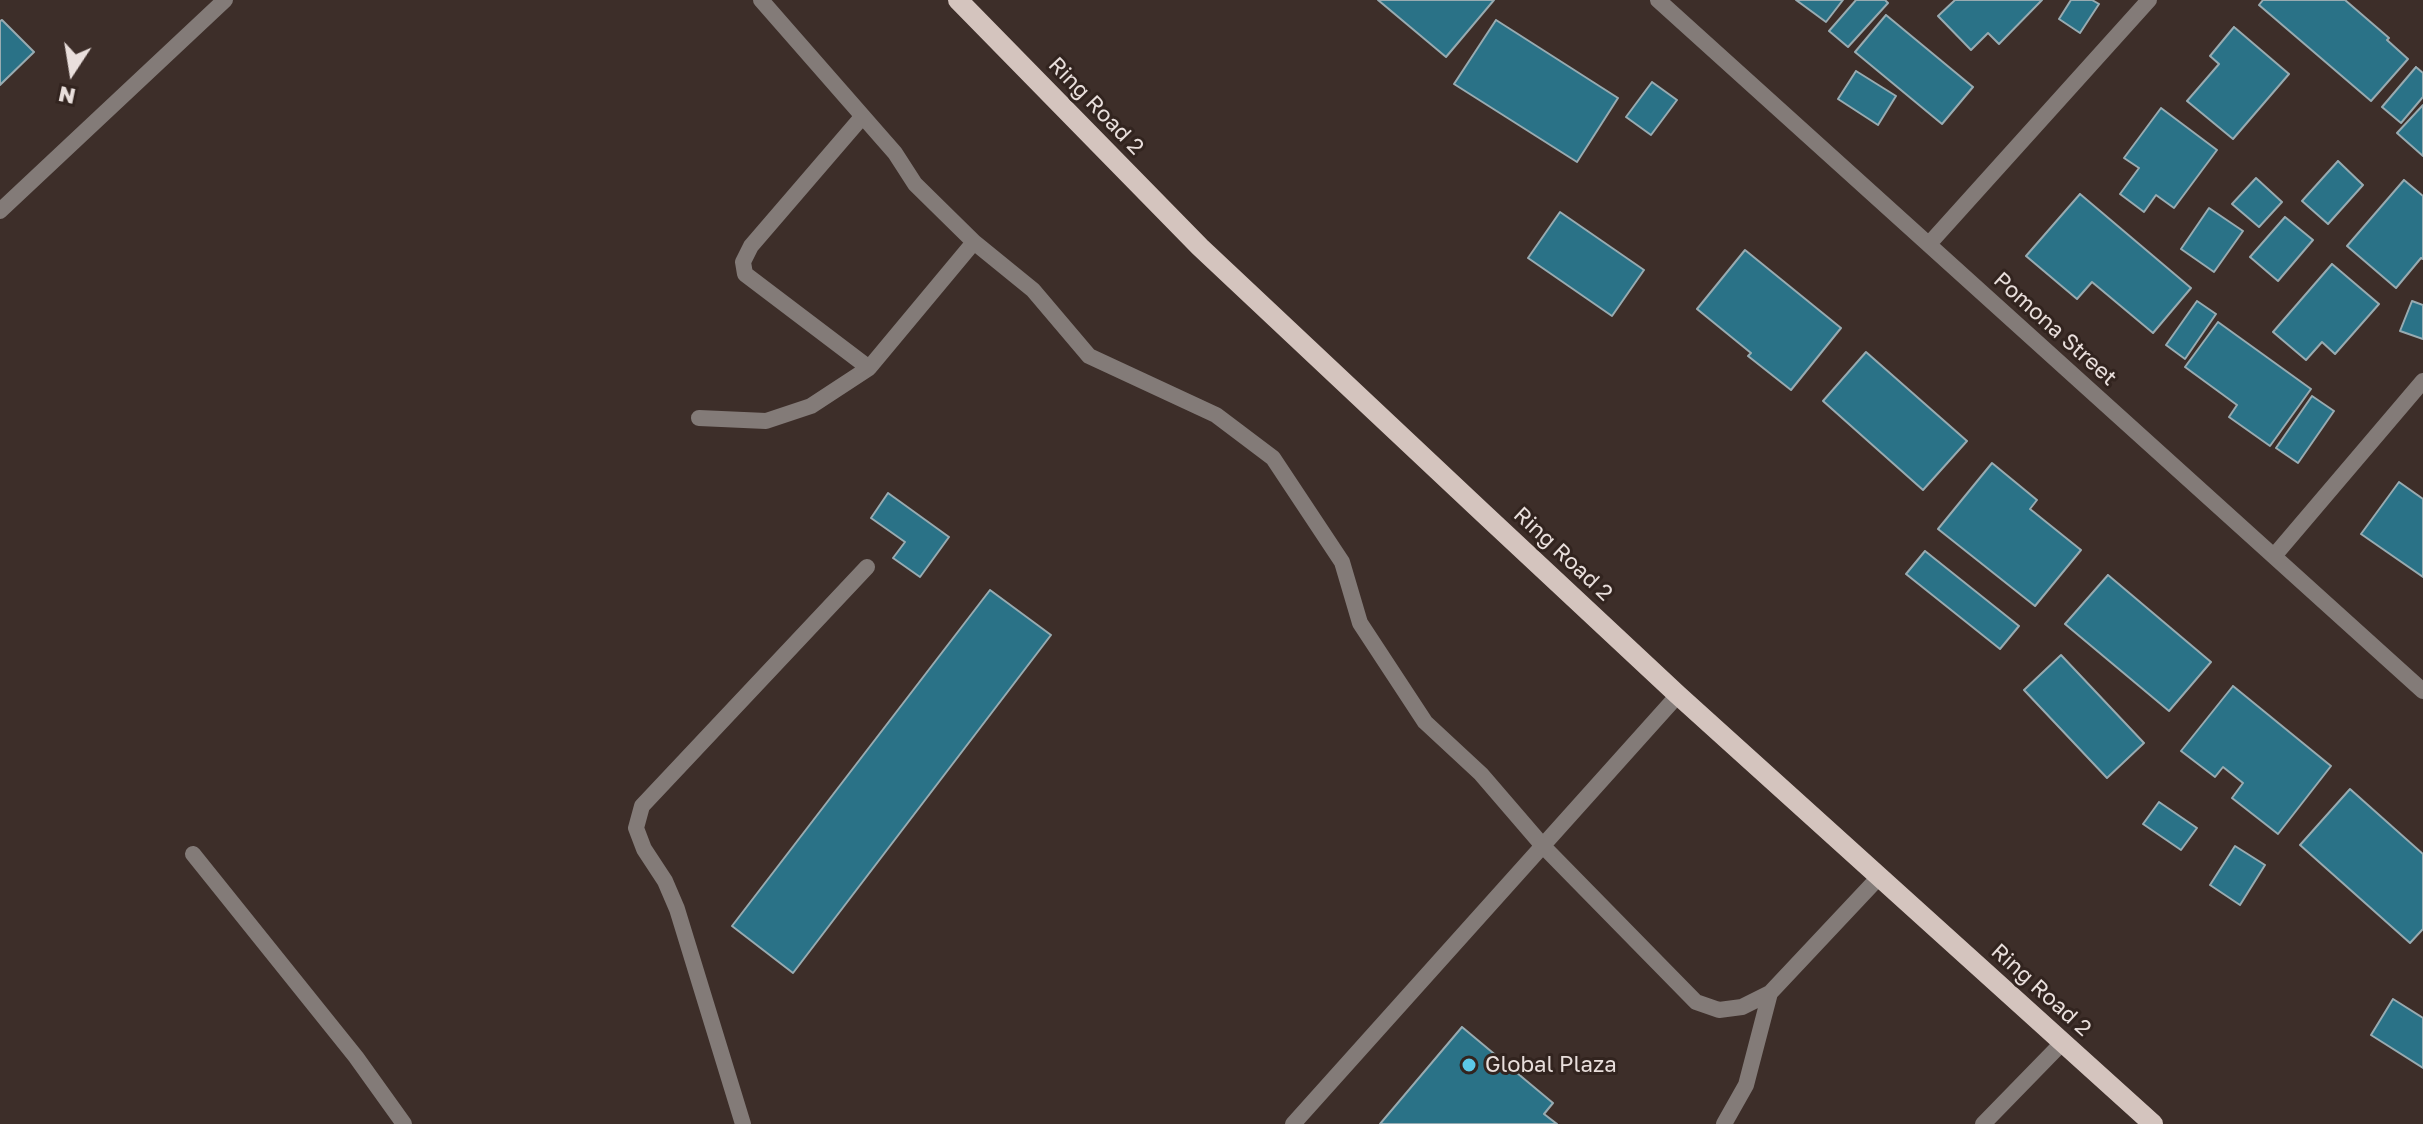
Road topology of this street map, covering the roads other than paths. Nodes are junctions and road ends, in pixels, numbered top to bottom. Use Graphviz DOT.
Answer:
graph roads {
  1 [pos="225,0"];
  2 [pos="761,0"];
  3 [pos="958,0"];
  4 [pos="1658,0"];
  5 [pos="2149,0"];
  6 [pos="862,117"];
  7 [pos="0,211"];
  8 [pos="974,242"];
  9 [pos="1929,244"];
  10 [pos="869,368"];
  11 [pos="2423,381"];
  12 [pos="699,418"];
  13 [pos="2274,556"];
  14 [pos="867,567"];
  15 [pos="2423,691"];
  16 [pos="1678,695"];
  17 [pos="1543,846"];
  18 [pos="193,854"];
  19 [pos="1880,876"];
  20 [pos="1770,993"];
  21 [pos="2063,1042"];
  22 [pos="404,1124"];
  23 [pos="743,1124"];
  24 [pos="1293,1124"];
  25 [pos="1724,1124"];
  26 [pos="1983,1124"];
  27 [pos="2153,1124"];
  1 -- 7 [label="street"];
  2 -- 6 [label="street"];
  3 -- 16 [label="main road, Ring Road 2"];
  4 -- 9 [label="street, Pomona Street"];
  5 -- 9 [label="street"];
  6 -- 8 [label="street"];
  6 -- 10 [label="street"];
  8 -- 10 [label="street"];
  8 -- 17 [label="street"];
  9 -- 13 [label="street, Pomona Street"];
  10 -- 12 [label="street"];
  11 -- 13 [label="street"];
  13 -- 15 [label="street, Pomona Street"];
  14 -- 23 [label="street"];
  16 -- 17 [label="street"];
  16 -- 19 [label="main road, Ring Road 2"];
  17 -- 20 [label="street"];
  17 -- 24 [label="street"];
  18 -- 22 [label="street"];
  19 -- 20 [label="street"];
  19 -- 21 [label="main road, Ring Road 2"];
  20 -- 25 [label="street"];
  21 -- 26 [label="street"];
  21 -- 27 [label="main road, Ring Road 2"];
}
